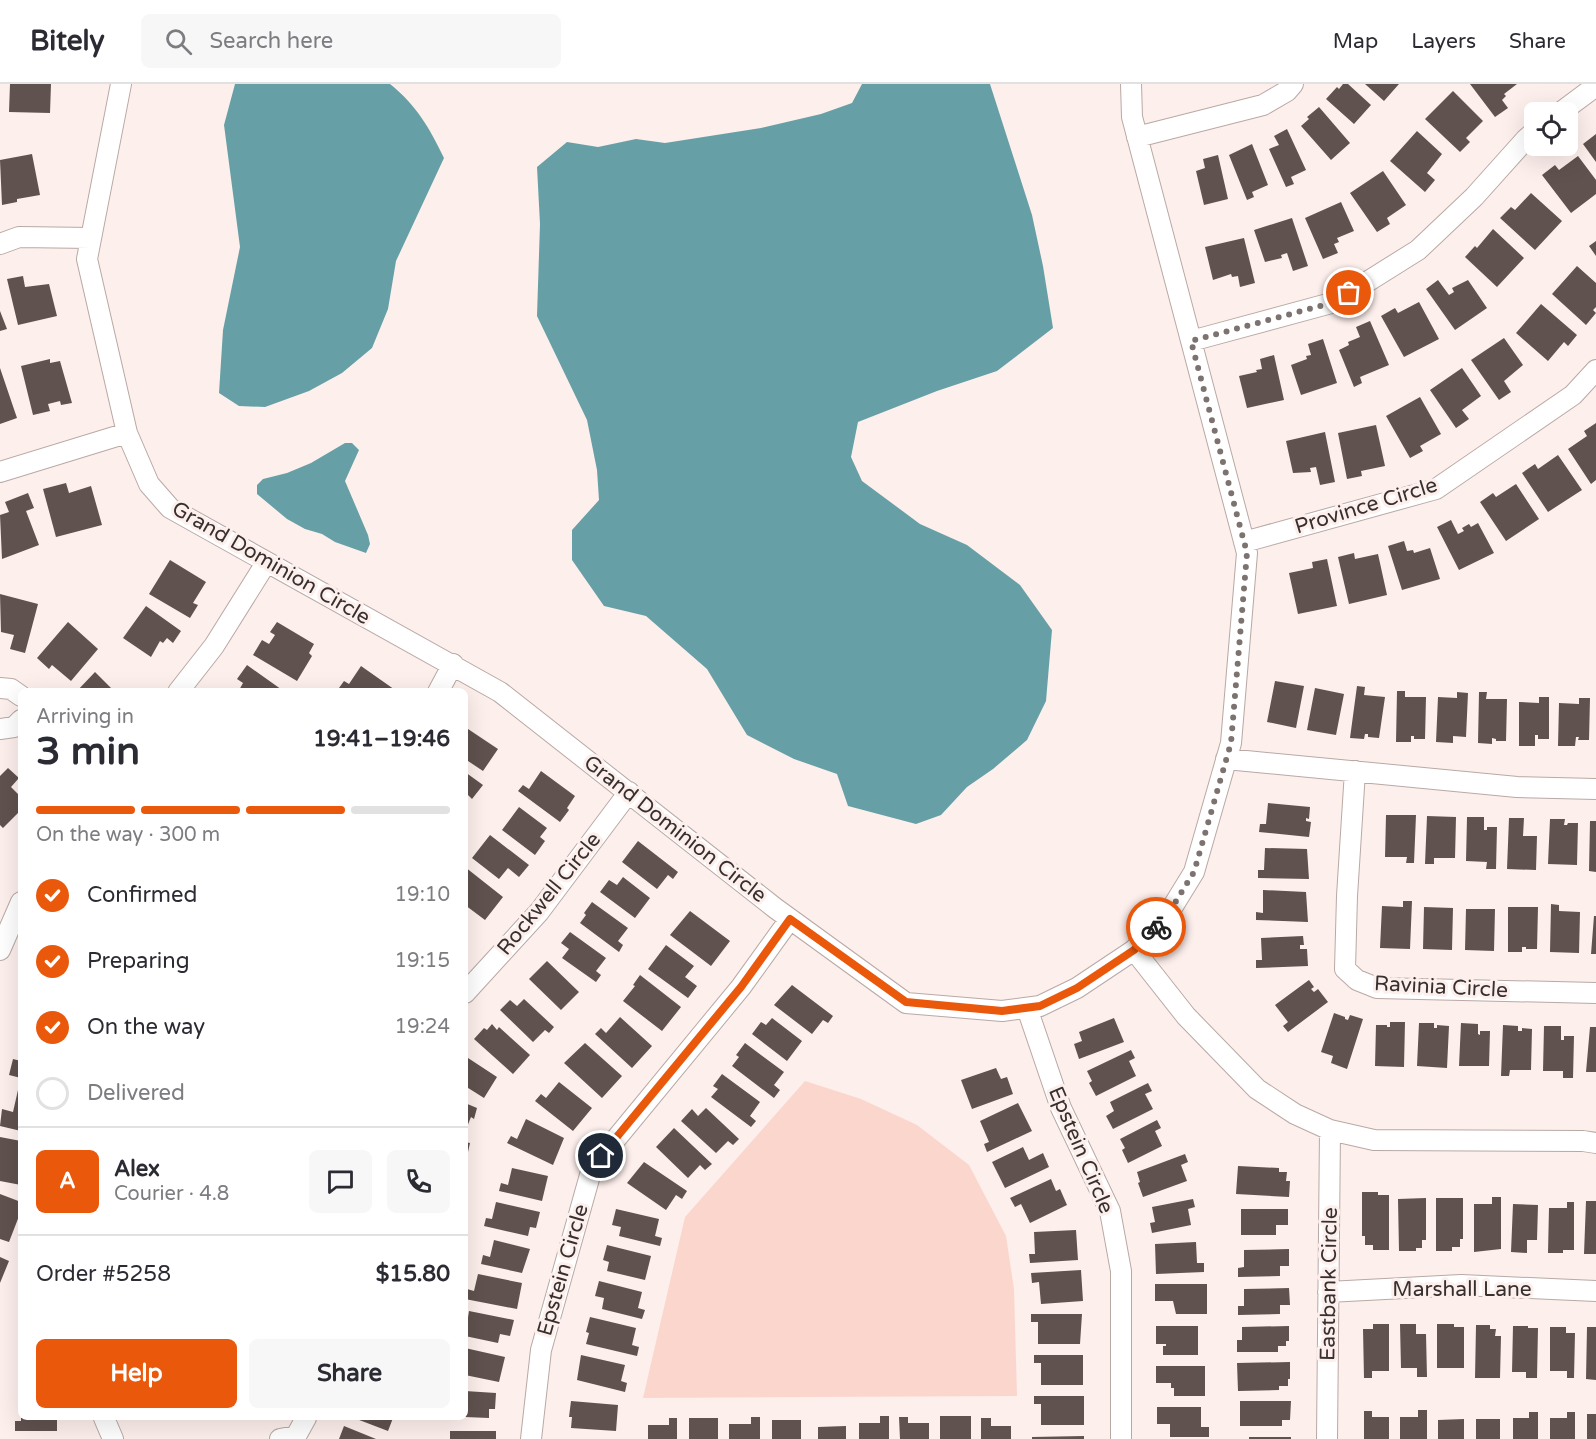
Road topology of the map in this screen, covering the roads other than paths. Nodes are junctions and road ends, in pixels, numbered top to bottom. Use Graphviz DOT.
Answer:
graph roads {
  1 [pos="121,84"];
  2 [pos="1131,84"];
  3 [pos="1293,84"];
  4 [pos="1596,86"];
  5 [pos="1574,102"];
  6 [pos="1137,137"];
  7 [pos="1524,141"];
  8 [pos="91,238"];
  9 [pos="0,244"];
  10 [pos="1191,341"];
  11 [pos="1596,370"];
  12 [pos="127,433"];
  13 [pos="0,472"];
  14 [pos="1244,542"];
  15 [pos="266,563"];
  16 [pos="453,664"];
  17 [pos="0,688"];
  18 [pos="181,688"];
  19 [pos="440,688"];
  20 [pos="18,694"];
  21 [pos="18,724"];
  22 [pos="0,729"];
  23 [pos="1226,759"];
  24 [pos="1355,771"];
  25 [pos="1596,789"];
  26 [pos="629,792"];
  27 [pos="18,909"];
  28 [pos="790,919"];
  29 [pos="0,950"];
  30 [pos="1134,950"];
  31 [pos="468,990"];
  32 [pos="1596,993"];
  33 [pos="1027,1008"];
  34 [pos="1330,1130"];
  35 [pos="1596,1143"];
  36 [pos="1596,1291"];
  37 [pos="1328,1292"];
  38 [pos="105,1420"];
  39 [pos="305,1420"];
  40 [pos="113,1439"];
  41 [pos="280,1439"];
  42 [pos="531,1439"];
  43 [pos="1121,1439"];
  44 [pos="1327,1439"];
  1 -- 8 [label="street, Grand Dominion Circle"];
  2 -- 6 [label="street, Grand Dominion Circle"];
  3 -- 6 [label="street"];
  4 -- 5 [label="street"];
  6 -- 10 [label="street, Grand Dominion Circle"];
  7 -- 10 [label="street"];
  8 -- 9 [label="street"];
  8 -- 12 [label="street, Grand Dominion Circle"];
  10 -- 14 [label="street, Grand Dominion Circle"];
  11 -- 14 [label="street, Province Circle"];
  12 -- 13 [label="street"];
  12 -- 15 [label="street, Grand Dominion Circle"];
  14 -- 23 [label="street, Grand Dominion Circle"];
  15 -- 16 [label="street, Grand Dominion Circle"];
  15 -- 18 [label="street"];
  16 -- 19 [label="street"];
  16 -- 26 [label="street, Grand Dominion Circle"];
  17 -- 20 [label="street"];
  21 -- 22 [label="street"];
  23 -- 24 [label="street"];
  23 -- 30 [label="street, Grand Dominion Circle"];
  24 -- 25 [label="street"];
  24 -- 32 [label="street, Ravinia Circle"];
  26 -- 28 [label="street, Grand Dominion Circle"];
  26 -- 31 [label="street, Rockwell Circle"];
  27 -- 29 [label="street"];
  28 -- 33 [label="street, Grand Dominion Circle"];
  28 -- 42 [label="street, Epstein Circle"];
  30 -- 33 [label="street, Grand Dominion Circle"];
  30 -- 34 [label="street"];
  33 -- 43 [label="street, Epstein Circle"];
  34 -- 35 [label="street"];
  34 -- 37 [label="street, Eastbank Circle"];
  36 -- 37 [label="street, Marshall Lane"];
  37 -- 44 [label="street, Eastbank Circle"];
  38 -- 40 [label="street"];
  39 -- 41 [label="street"];
}
